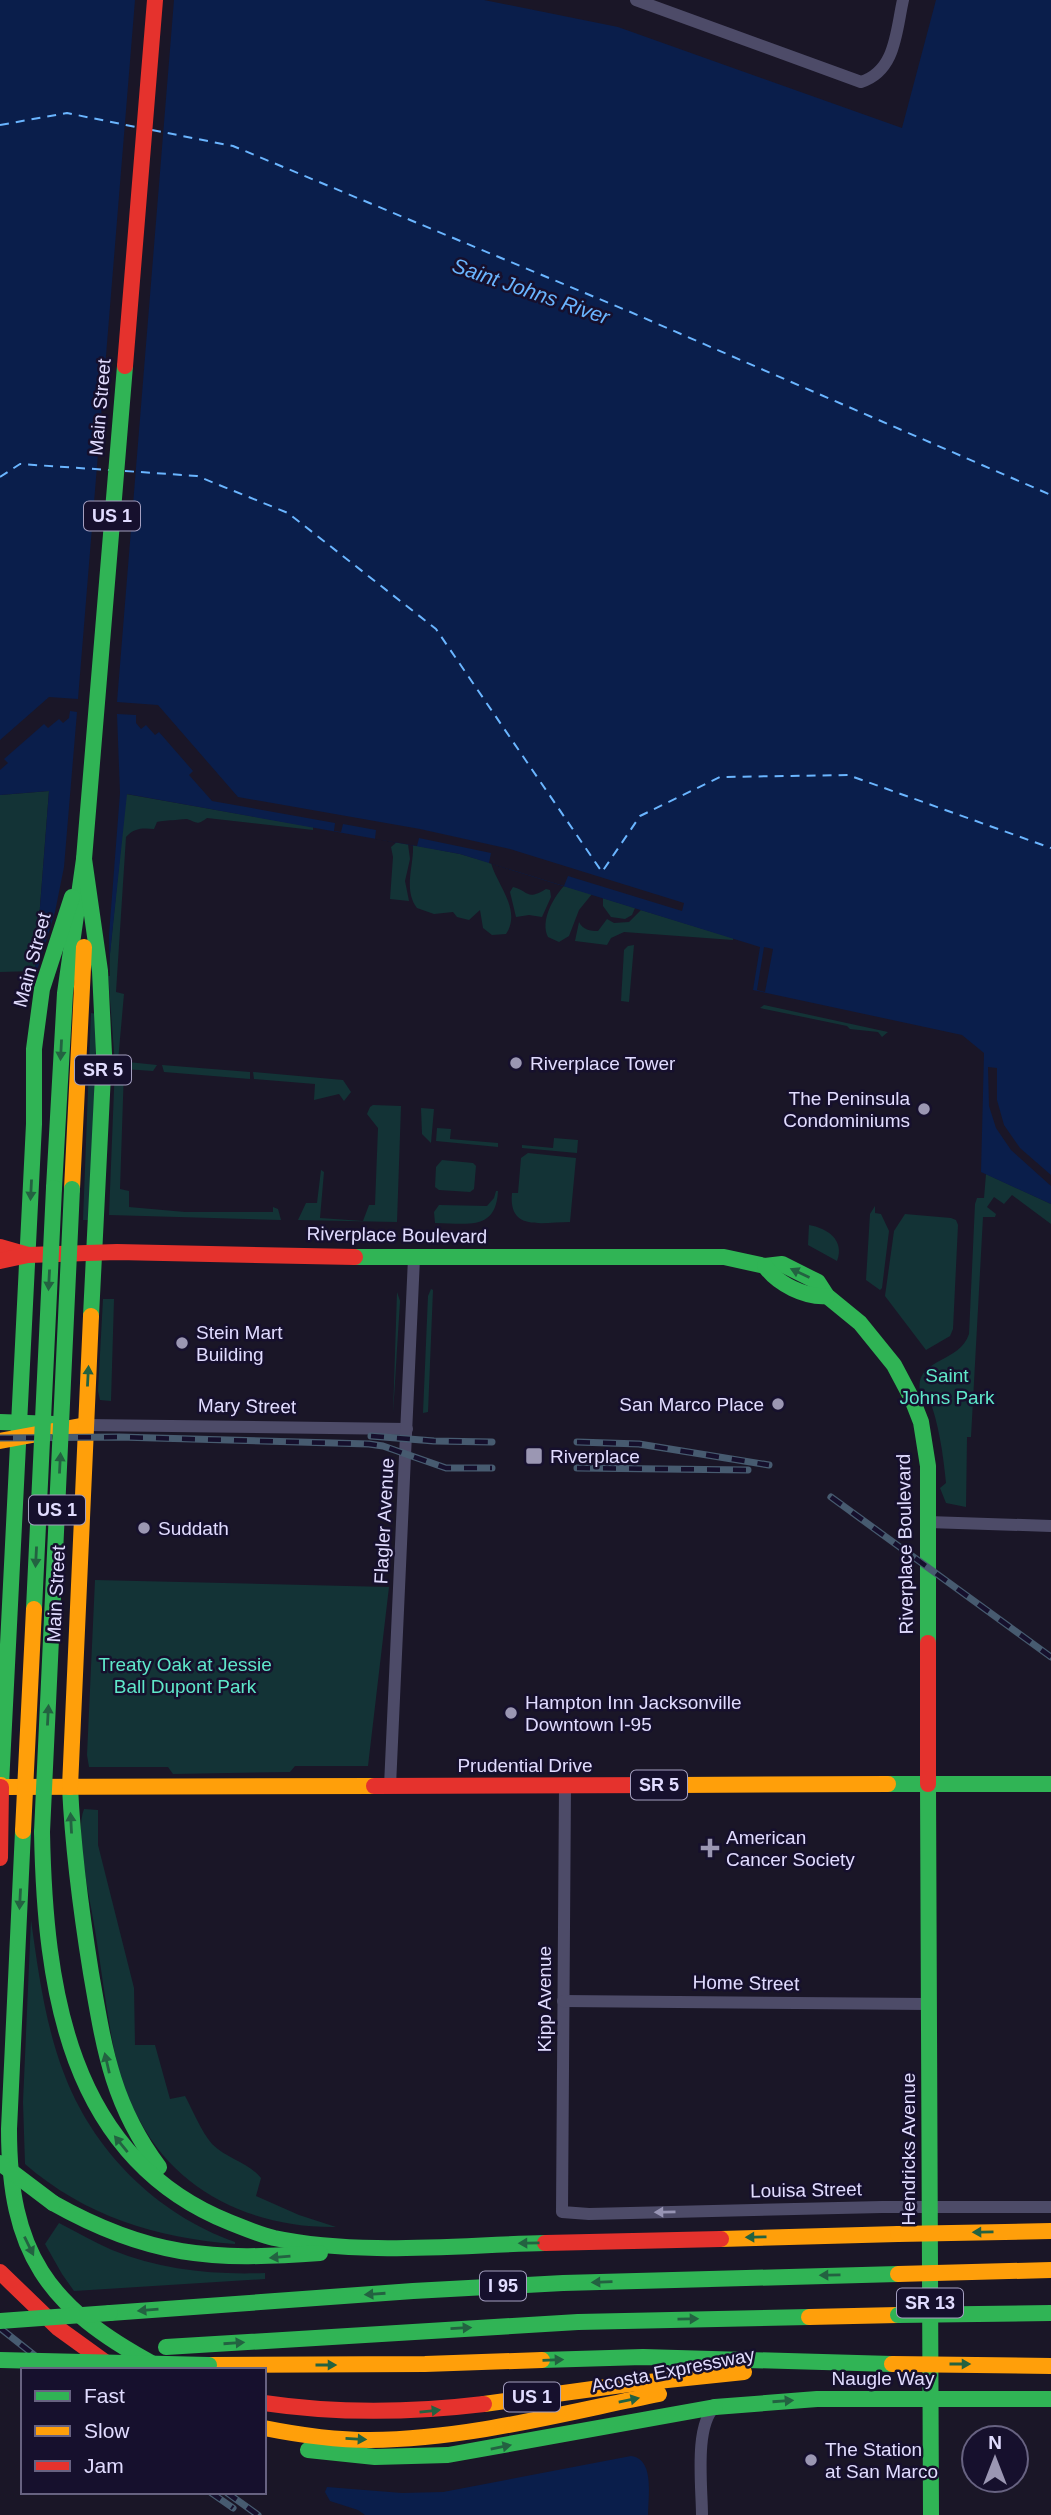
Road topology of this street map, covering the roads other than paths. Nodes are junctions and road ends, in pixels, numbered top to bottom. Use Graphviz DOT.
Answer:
graph roads {
  1 [pos="155,0"];
  2 [pos="903,0"];
  3 [pos="641,1"];
  4 [pos="84,859"];
  5 [pos="74,983"];
  6 [pos="0,1247"];
  7 [pos="94,1253"];
  8 [pos="28,1255"];
  9 [pos="414,1258"];
  10 [pos="0,1261"];
  11 [pos="0,1422"];
  12 [pos="86,1425"];
  13 [pos="407,1429"];
  14 [pos="19,1431"];
  15 [pos="0,1441"];
  16 [pos="928,1522"];
  17 [pos="1051,1525"];
  18 [pos="11,1599"];
  19 [pos="77,1601"];
  20 [pos="5,1722"];
  21 [pos="71,1726"];
  22 [pos="928,1784"];
  23 [pos="1051,1784"];
  24 [pos="390,1786"];
  25 [pos="565,1786"];
  26 [pos="1,1787"];
  27 [pos="70,1787"];
  28 [pos="0,1858"];
  29 [pos="563,2001"];
  30 [pos="929,2004"];
  31 [pos="0,2143"];
  32 [pos="0,2163"];
  33 [pos="1051,2207"];
  34 [pos="930,2208"];
  35 [pos="562,2212"];
  36 [pos="16,2216"];
  37 [pos="213,2216"];
  38 [pos="1051,2231"];
  39 [pos="397,2247"];
  40 [pos="1051,2270"];
  41 [pos="0,2272"];
  42 [pos="1051,2313"];
  43 [pos="0,2321"];
  44 [pos="0,2359"];
  45 [pos="892,2364"];
  46 [pos="1051,2366"];
  47 [pos="114,2368"];
  48 [pos="161,2368"];
  49 [pos="800,2368"];
  50 [pos="930,2399"];
  51 [pos="1051,2399"];
  52 [pos="266,2403"];
  53 [pos="715,2407"];
  54 [pos="266,2428"];
  55 [pos="266,2440"];
  56 [pos="702,2515"];
  57 [pos="930,2515"];
  1 -- 4 [label="main road, Main Street / US 1"];
  2 -- 3 [label="street"];
  4 -- 5 [label="main road, US 1"];
  4 -- 7 [label="main road, Main Street / SR 5"];
  4 -- 8 [label="main road, Main Street, one-way"];
  5 -- 36 [label="main road, US 1, one-way, bridge"];
  37 -- 5 [label="main road, US 1, one-way, bridge"];
  6 -- 8 [label="main road"];
  7 -- 8 [label="main road, Riverplace Boulevard"];
  7 -- 9 [label="main road, Riverplace Boulevard"];
  12 -- 7 [label="main road, Main Street / SR 5, one-way"];
  8 -- 10 [label="main road"];
  8 -- 14 [label="main road, Main Street"];
  9 -- 13 [label="street, Flagler Avenue"];
  9 -- 16 [label="main road, Riverplace Boulevard"];
  11 -- 14 [label="main road, Mary Street"];
  12 -- 13 [label="street, Mary Street"];
  12 -- 14 [label="main road, Mary Street"];
  12 -- 19 [label="main road, Main Street / SR 5"];
  13 -- 24 [label="street, Flagler Avenue"];
  14 -- 15 [label="main road, Mary Street"];
  14 -- 18 [label="main road, Main Street"];
  16 -- 17 [label="street"];
  16 -- 22 [label="main road, Riverplace Boulevard"];
  18 -- 19 [label="main road"];
  18 -- 20 [label="main road, Main Street"];
  19 -- 21 [label="main road, Main Street / SR 5"];
  20 -- 21 [label="main road"];
  20 -- 26 [label="main road, Main Street"];
  21 -- 27 [label="main road, Main Street / SR 5"];
  22 -- 23 [label="main road, Prudential Drive / SR 5"];
  22 -- 25 [label="main road, Prudential Drive / SR 5"];
  22 -- 30 [label="main road, Hendricks Avenue / SR 13"];
  24 -- 25 [label="main road, Prudential Drive / SR 5"];
  24 -- 27 [label="main road, Prudential Drive / SR 5"];
  25 -- 29 [label="street, Kipp Avenue"];
  26 -- 27 [label="main road, Prudential Drive / SR 5"];
  26 -- 28 [label="main road, Main Street"];
  37 -- 27 [label="main road, Main Street, one-way"];
  29 -- 30 [label="street, Home Street"];
  29 -- 35 [label="street, Kipp Avenue"];
  30 -- 34 [label="main road, Hendricks Avenue / SR 13"];
  31 -- 36 [label="main road"];
  39 -- 32 [label="main road, one-way, bridge"];
  33 -- 34 [label="street, Louisa Street"];
  34 -- 35 [label="street, Louisa Street, one-way"];
  34 -- 50 [label="main road, Hendricks Avenue / SR 13"];
  36 -- 48 [label="main road, US 1, one-way"];
  37 -- 39 [label="main road, US 1"];
  38 -- 39 [label="main road, US 1, one-way, bridge"];
  40 -- 43 [label="main road, I 95, one-way, bridge"];
  41 -- 47 [label="main road"];
  44 -- 42 [label="main road, I 95, one-way, bridge"];
  44 -- 45 [label="main road, one-way, bridge"];
  45 -- 46 [label="main road, US 1, one-way, bridge"];
  45 -- 49 [label="main road, US 1"];
  52 -- 49 [label="main road, US 1, one-way"];
  54 -- 49 [label="main road, Acosta Expressway, one-way"];
  50 -- 51 [label="main road, Naugle Way"];
  53 -- 50 [label="main road, Naugle Way, one-way"];
  50 -- 57 [label="main road, Hendricks Avenue / SR 13"];
  55 -- 53 [label="main road, Naugle Way, one-way"];
  53 -- 56 [label="street"];
}
